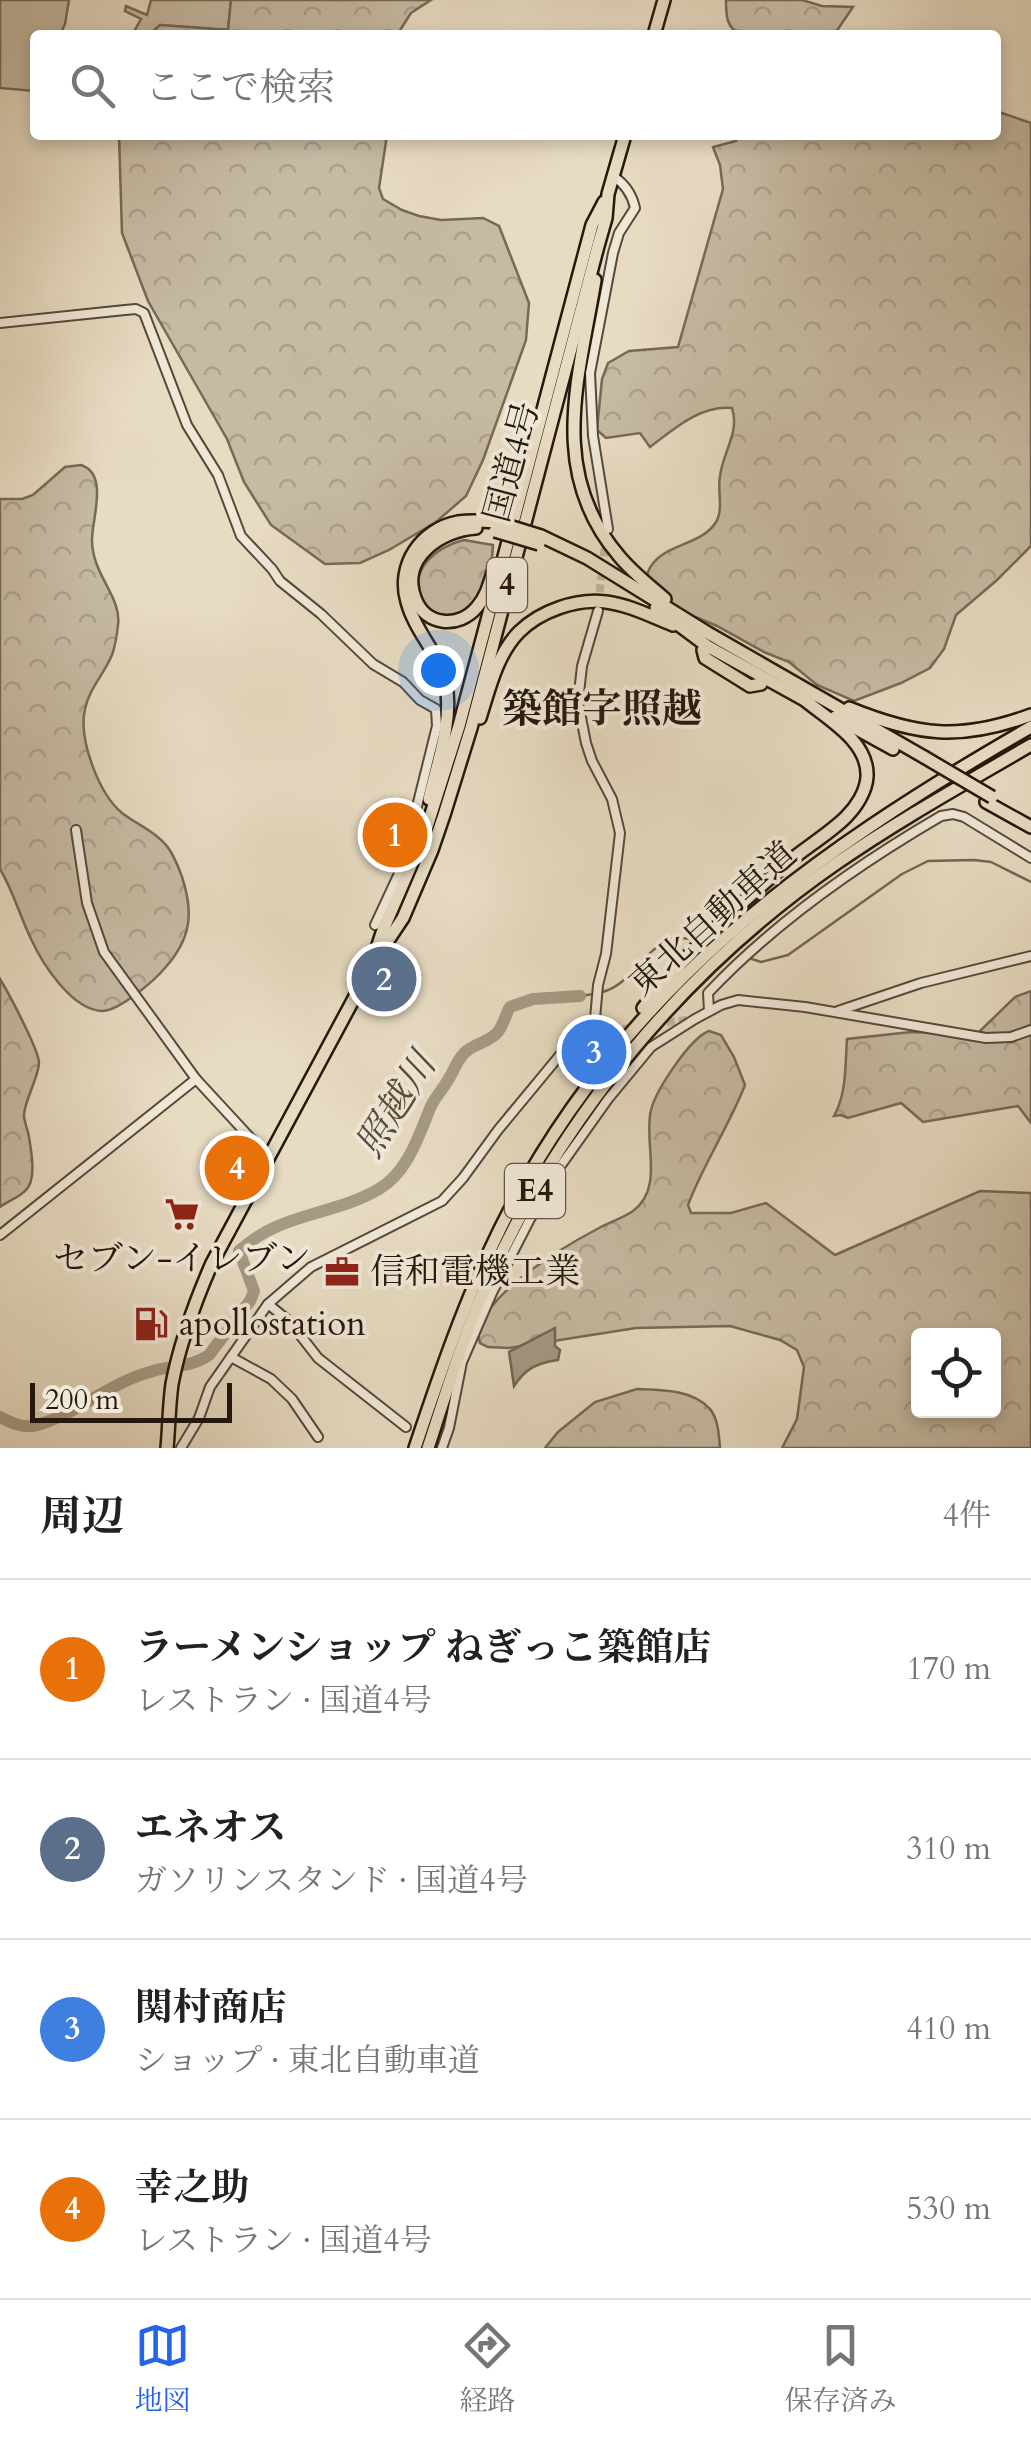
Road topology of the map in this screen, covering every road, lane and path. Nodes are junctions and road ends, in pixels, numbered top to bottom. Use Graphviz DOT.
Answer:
graph roads {
  1 [pos="664,0"];
  2 [pos="655,30"];
  3 [pos="624,140"];
  4 [pos="613,176"];
  5 [pos="608,194"];
  6 [pos="598,246"];
  7 [pos="0,323"];
  8 [pos="496,527"];
  9 [pos="608,530"];
  10 [pos="507,547"];
  11 [pos="598,611"];
  12 [pos="693,633"];
  13 [pos="776,686"];
  14 [pos="808,695"];
  15 [pos="1031,715"];
  16 [pos="1031,727"];
  17 [pos="1031,747"];
  18 [pos="989,800"];
  19 [pos="1031,819"];
  20 [pos="1031,828"];
  21 [pos="76,830"];
  22 [pos="425,833"];
  23 [pos="432,850"];
  24 [pos="1031,858"];
  25 [pos="406,882"];
  26 [pos="375,925"];
  27 [pos="715,938"];
  28 [pos="1031,956"];
  29 [pos="709,1011"];
  30 [pos="836,1012"];
  31 [pos="594,1030"];
  32 [pos="1031,1030"];
  33 [pos="612,1031"];
  34 [pos="196,1079"];
  35 [pos="268,1156"];
  36 [pos="0,1236"];
  37 [pos="268,1304"];
  38 [pos="231,1357"];
  39 [pos="406,1427"];
  40 [pos="318,1437"];
  41 [pos="435,1447"];
  42 [pos="167,1448"];
  43 [pos="181,1448"];
  44 [pos="416,1448"];
  1 -- 2 [label="highway"];
  3 -- 4 [label="highway, 国道4号 / 4"];
  4 -- 5 [label="highway, 国道4号 / 4"];
  4 -- 9 [label="street"];
  5 -- 6 [label="highway, 国道4号 / 4"];
  5 -- 10 [label="highway, 国道4号 / 4"];
  6 -- 12 [label="highway"];
  6 -- 23 [label="highway, 国道4号 / 4"];
  7 -- 25 [label="street"];
  8 -- 10 [label="highway"];
  8 -- 12 [label="highway, bridge"];
  8 -- 22 [label="highway"];
  10 -- 22 [label="highway, 国道4号 / 4"];
  11 -- 31 [label="street"];
  12 -- 13 [label="highway"];
  12 -- 13 [label="highway"];
  12 -- 14 [label="highway"];
  12 -- 23 [label="highway"];
  13 -- 14 [label="highway"];
  14 -- 15 [label="highway"];
  14 -- 18 [label="highway, bridge"];
  14 -- 27 [label="highway"];
  16 -- 27 [label="highway, 東北自動車道"];
  17 -- 41 [label="highway, 東北自動車道 / E4"];
  18 -- 19 [label="highway"];
  18 -- 20 [label="highway"];
  21 -- 34 [label="street"];
  22 -- 25 [label="highway, 国道4号 / 4"];
  23 -- 25 [label="highway, 国道4号 / 4"];
  24 -- 29 [label="street"];
  25 -- 26 [label="street"];
  25 -- 35 [label="highway, 国道4号 / 4"];
  27 -- 44 [label="highway, E4"];
  28 -- 30 [label="street"];
  29 -- 30 [label="street"];
  29 -- 41 [label="street"];
  30 -- 32 [label="street"];
  31 -- 33 [label="street"];
  31 -- 37 [label="street"];
  34 -- 35 [label="street"];
  34 -- 36 [label="street"];
  35 -- 42 [label="highway, 国道4号 / 4"];
  37 -- 38 [label="street"];
  37 -- 39 [label="street"];
  38 -- 40 [label="street"];
  38 -- 43 [label="street"];
}
